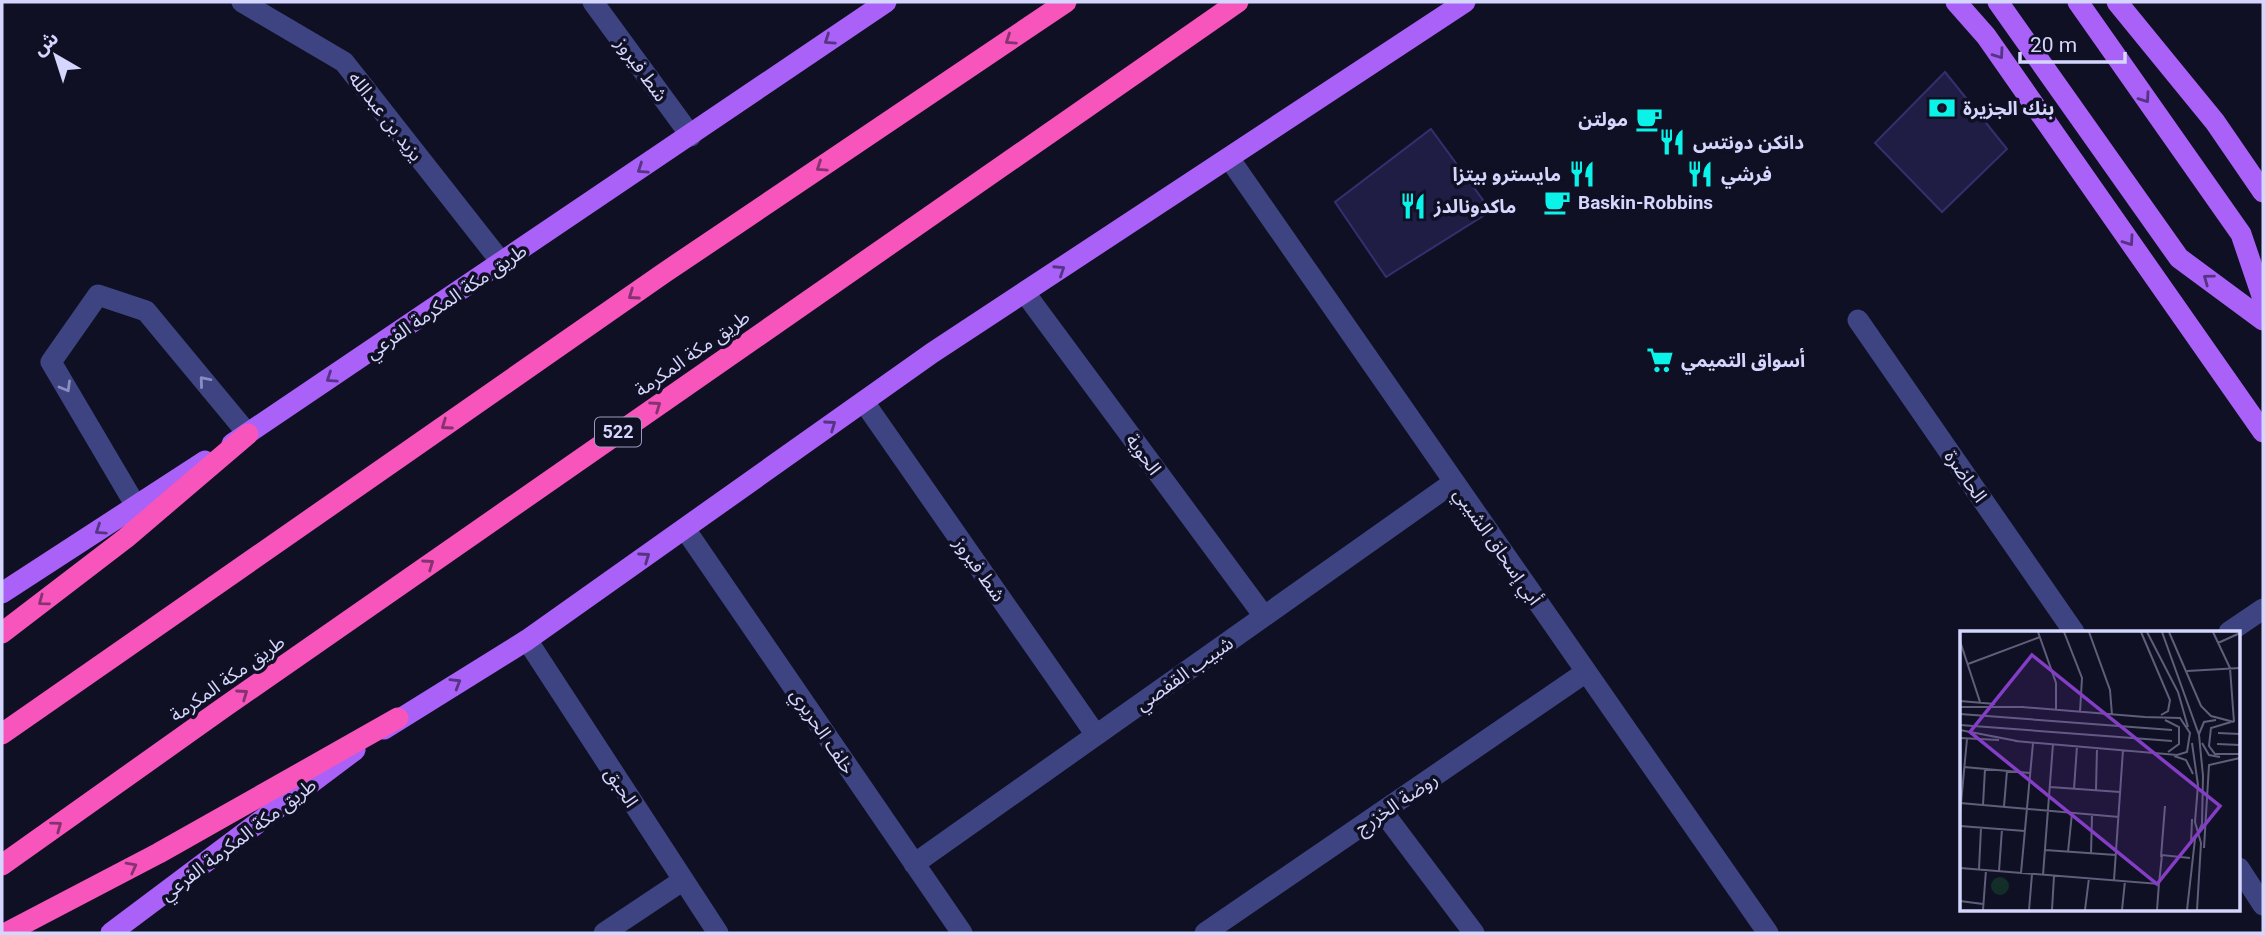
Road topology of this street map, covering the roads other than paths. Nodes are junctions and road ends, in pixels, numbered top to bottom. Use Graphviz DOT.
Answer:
graph roads {
  1 [pos="242,2"];
  2 [pos="593,2"];
  3 [pos="886,2"];
  4 [pos="1066,2"];
  5 [pos="1238,2"];
  6 [pos="1454,2"];
  7 [pos="1465,2"];
  8 [pos="1472,2"];
  9 [pos="1956,2"];
  10 [pos="1998,2"];
  11 [pos="2078,2"];
  12 [pos="2117,2"];
  13 [pos="1415,36"];
  14 [pos="2215,122"];
  15 [pos="691,136"];
  16 [pos="1229,158"];
  17 [pos="2263,172"];
  18 [pos="2263,192"];
  19 [pos="502,263"];
  20 [pos="1025,293"];
  21 [pos="2263,299"];
  22 [pos="1858,320"];
  23 [pos="2263,320"];
  24 [pos="864,402"];
  25 [pos="2263,432"];
  26 [pos="247,434"];
  27 [pos="1454,482"];
  28 [pos="136,506"];
  29 [pos="685,529"];
  30 [pos="2,593"];
  31 [pos="2263,609"];
  32 [pos="1264,616"];
  33 [pos="2073,631"];
  34 [pos="2230,631"];
  35 [pos="2,633"];
  36 [pos="527,640"];
  37 [pos="1586,672"];
  38 [pos="398,718"];
  39 [pos="2,734"];
  40 [pos="1097,735"];
  41 [pos="1383,812"];
  42 [pos="914,864"];
  43 [pos="2,866"];
  44 [pos="2240,871"];
  45 [pos="682,881"];
  46 [pos="2263,906"];
  47 [pos="1227,927"];
  48 [pos="6,933"];
  49 [pos="111,933"];
  50 [pos="604,933"];
  51 [pos="718,933"];
  52 [pos="962,933"];
  53 [pos="1205,933"];
  54 [pos="1474,933"];
  55 [pos="1768,933"];
  1 -- 19 [label="street, يزيد بن عبدالله"];
  2 -- 15 [label="street, شط فيروز"];
  3 -- 15 [label="main road, طريق مكة المكرمة الفرعي, one-way"];
  4 -- 39 [label="highway, one-way"];
  43 -- 5 [label="highway, طريق مكة المكرمة / 522, one-way"];
  6 -- 13 [label="main road"];
  7 -- 13 [label="main road"];
  8 -- 13 [label="main road"];
  9 -- 25 [label="main road, one-way"];
  23 -- 10 [label="main road, one-way"];
  11 -- 21 [label="main road, one-way"];
  12 -- 14 [label="main road"];
  13 -- 16 [label="main road, طريق مكة المكرمة الفرعي"];
  14 -- 17 [label="street"];
  14 -- 18 [label="main road"];
  15 -- 19 [label="main road, طريق مكة المكرمة الفرعي, one-way"];
  20 -- 16 [label="main road, طريق مكة المكرمة الفرعي, one-way"];
  16 -- 27 [label="street, أبي إسحاق الشيبي"];
  19 -- 26 [label="main road, طريق مكة المكرمة الفرعي, one-way"];
  20 -- 24 [label="main road, طريق مكة المكرمة الفرعي"];
  20 -- 32 [label="street, الحوية"];
  22 -- 33 [label="street, الحاضرة"];
  29 -- 24 [label="main road, طريق مكة المكرمة الفرعي, one-way"];
  24 -- 40 [label="street, شط فيروز"];
  26 -- 28 [label="main road, طريق مكة المكرمة الفرعي"];
  26 -- 28 [label="street, one-way"];
  26 -- 35 [label="highway, one-way"];
  27 -- 32 [label="street, شبيب القفصي"];
  27 -- 37 [label="street, أبي إسحاق الشيبي"];
  28 -- 30 [label="main road, طريق مكة المكرمة الفرعي, one-way"];
  36 -- 29 [label="main road, طريق مكة المكرمة الفرعي, one-way"];
  29 -- 42 [label="street, خلف الحريري"];
  31 -- 34 [label="street"];
  32 -- 40 [label="street, شبيب القفصي"];
  38 -- 36 [label="main road, طريق مكة المكرمة الفرعي, one-way"];
  36 -- 45 [label="street, الحبق"];
  37 -- 41 [label="street, روضة الخزرج"];
  37 -- 55 [label="street, أبي إسحاق الشيبي"];
  48 -- 38 [label="highway, one-way"];
  38 -- 49 [label="main road, طريق مكة المكرمة الفرعي"];
  40 -- 42 [label="street, شبيب القفصي"];
  41 -- 47 [label="street, روضة الخزرج"];
  41 -- 54 [label="street"];
  42 -- 52 [label="street, خلف الحريري"];
  44 -- 46 [label="street"];
  45 -- 50 [label="street"];
  45 -- 51 [label="street, الحبق"];
  47 -- 53 [label="street, روضة الخزرج"];
}
